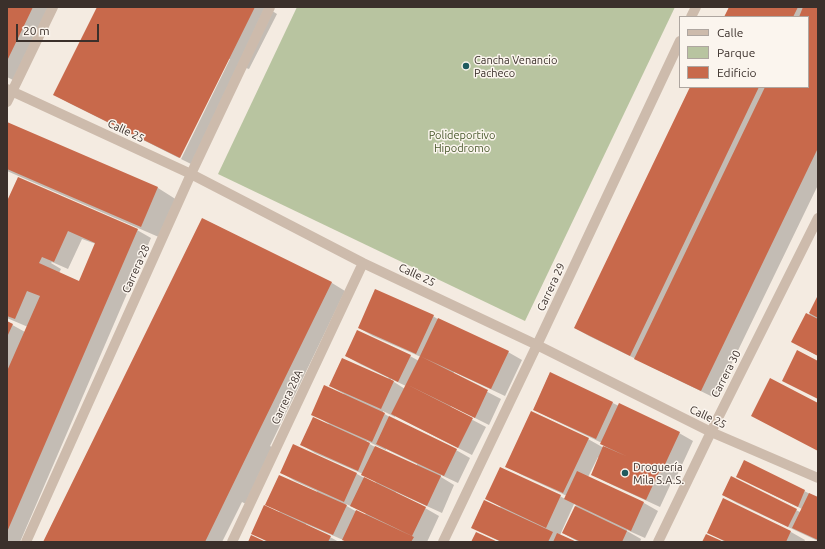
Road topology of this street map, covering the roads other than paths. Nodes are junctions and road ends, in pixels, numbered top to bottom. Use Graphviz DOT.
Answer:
graph roads {
  1 [pos="53,7"];
  2 [pos="270,7"];
  3 [pos="679,43"];
  4 [pos="10,91"];
  5 [pos="7,102"];
  6 [pos="191,174"];
  7 [pos="818,218"];
  8 [pos="363,262"];
  9 [pos="537,345"];
  10 [pos="711,432"];
  11 [pos="818,478"];
  12 [pos="26,542"];
  13 [pos="232,542"];
  14 [pos="443,542"];
  15 [pos="658,542"];
  1 -- 4 [label="street"];
  2 -- 6 [label="street, Carrera 28"];
  3 -- 9 [label="street, Carrera 29"];
  4 -- 5 [label="street"];
  4 -- 6 [label="street, Calle 25"];
  6 -- 8 [label="street, Calle 25"];
  6 -- 12 [label="street, Carrera 28"];
  7 -- 10 [label="street, Carrera 30"];
  8 -- 9 [label="street, Calle 25"];
  8 -- 13 [label="street, Carrera 28A"];
  9 -- 10 [label="street, Calle 25"];
  9 -- 14 [label="street, Carrera 29"];
  10 -- 11 [label="street, Calle 25"];
  10 -- 15 [label="street, Carrera 30"];
}
